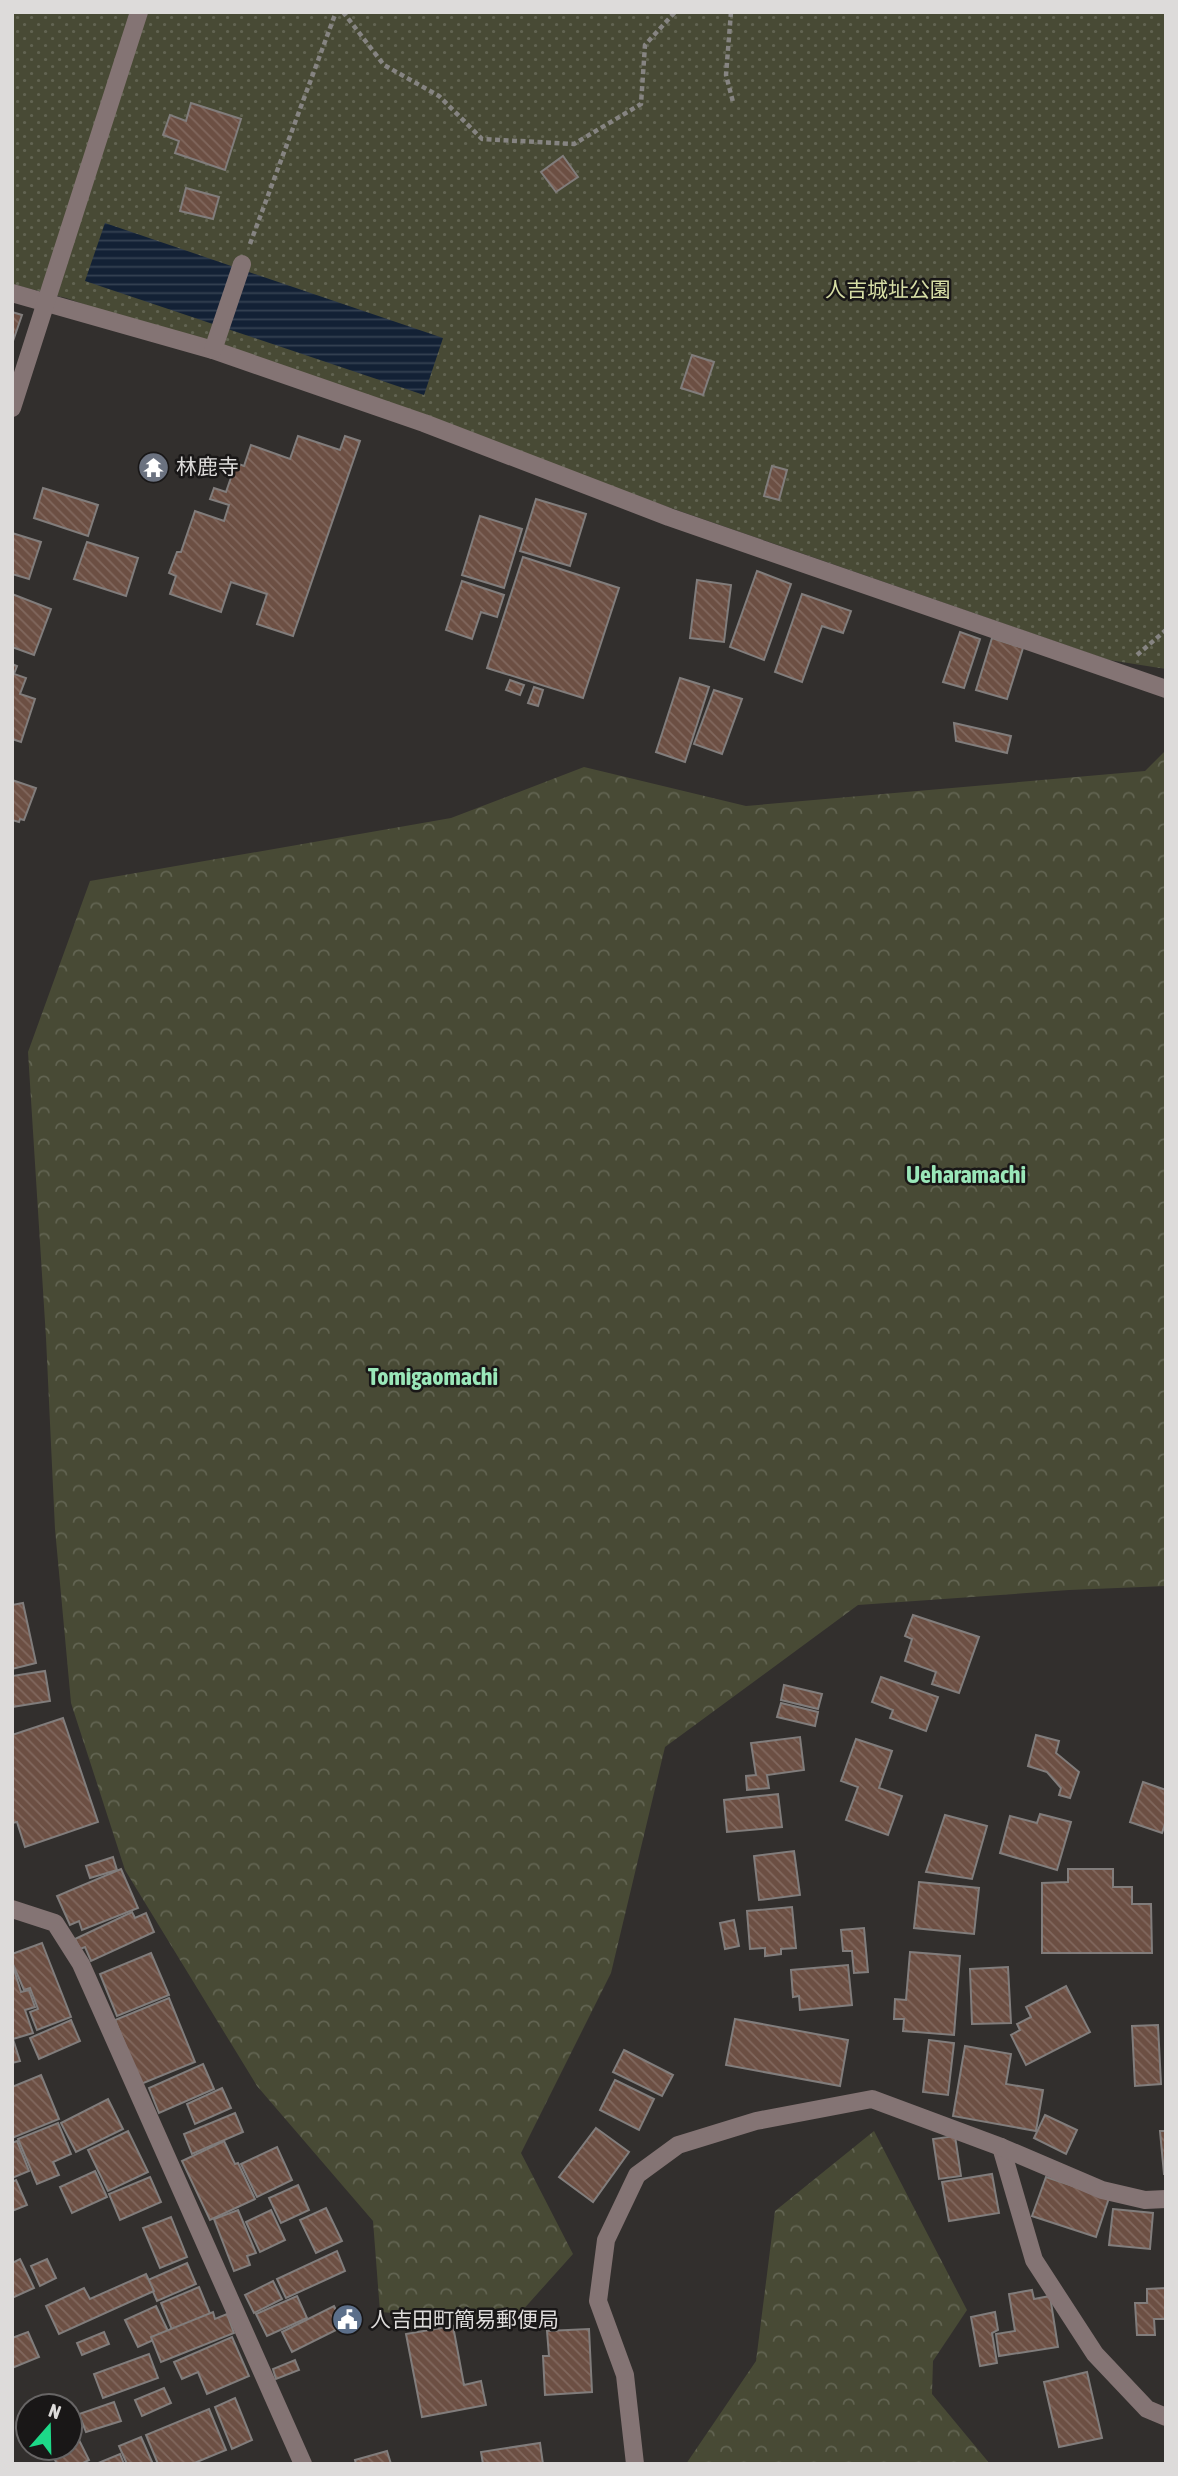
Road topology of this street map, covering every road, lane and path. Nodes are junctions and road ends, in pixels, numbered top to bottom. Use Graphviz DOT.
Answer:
graph roads {
  1 [pos="139,12"];
  2 [pos="336,12"];
  3 [pos="343,12"];
  4 [pos="675,12"];
  5 [pos="731,12"];
  6 [pos="733,102"];
  7 [pos="242,264"];
  8 [pos="12,293"];
  9 [pos="44,303"];
  10 [pos="213,350"];
  11 [pos="12,408"];
  12 [pos="1166,630"];
  13 [pos="1116,673"];
  14 [pos="1166,689"];
  15 [pos="12,1909"];
  16 [pos="1001,2147"];
  17 [pos="1166,2199"];
  18 [pos="1166,2417"];
  19 [pos="303,2464"];
  20 [pos="635,2464"];
  1 -- 9 [label="street"];
  2 -- 7 [label="path"];
  3 -- 4 [label="path"];
  5 -- 6 [label="path"];
  7 -- 10 [label="street"];
  8 -- 9 [label="street"];
  9 -- 10 [label="street"];
  9 -- 11 [label="street"];
  10 -- 13 [label="street"];
  12 -- 13 [label="path"];
  13 -- 14 [label="street"];
  15 -- 19 [label="street"];
  16 -- 17 [label="street"];
  16 -- 18 [label="street"];
  16 -- 20 [label="street"];
}
